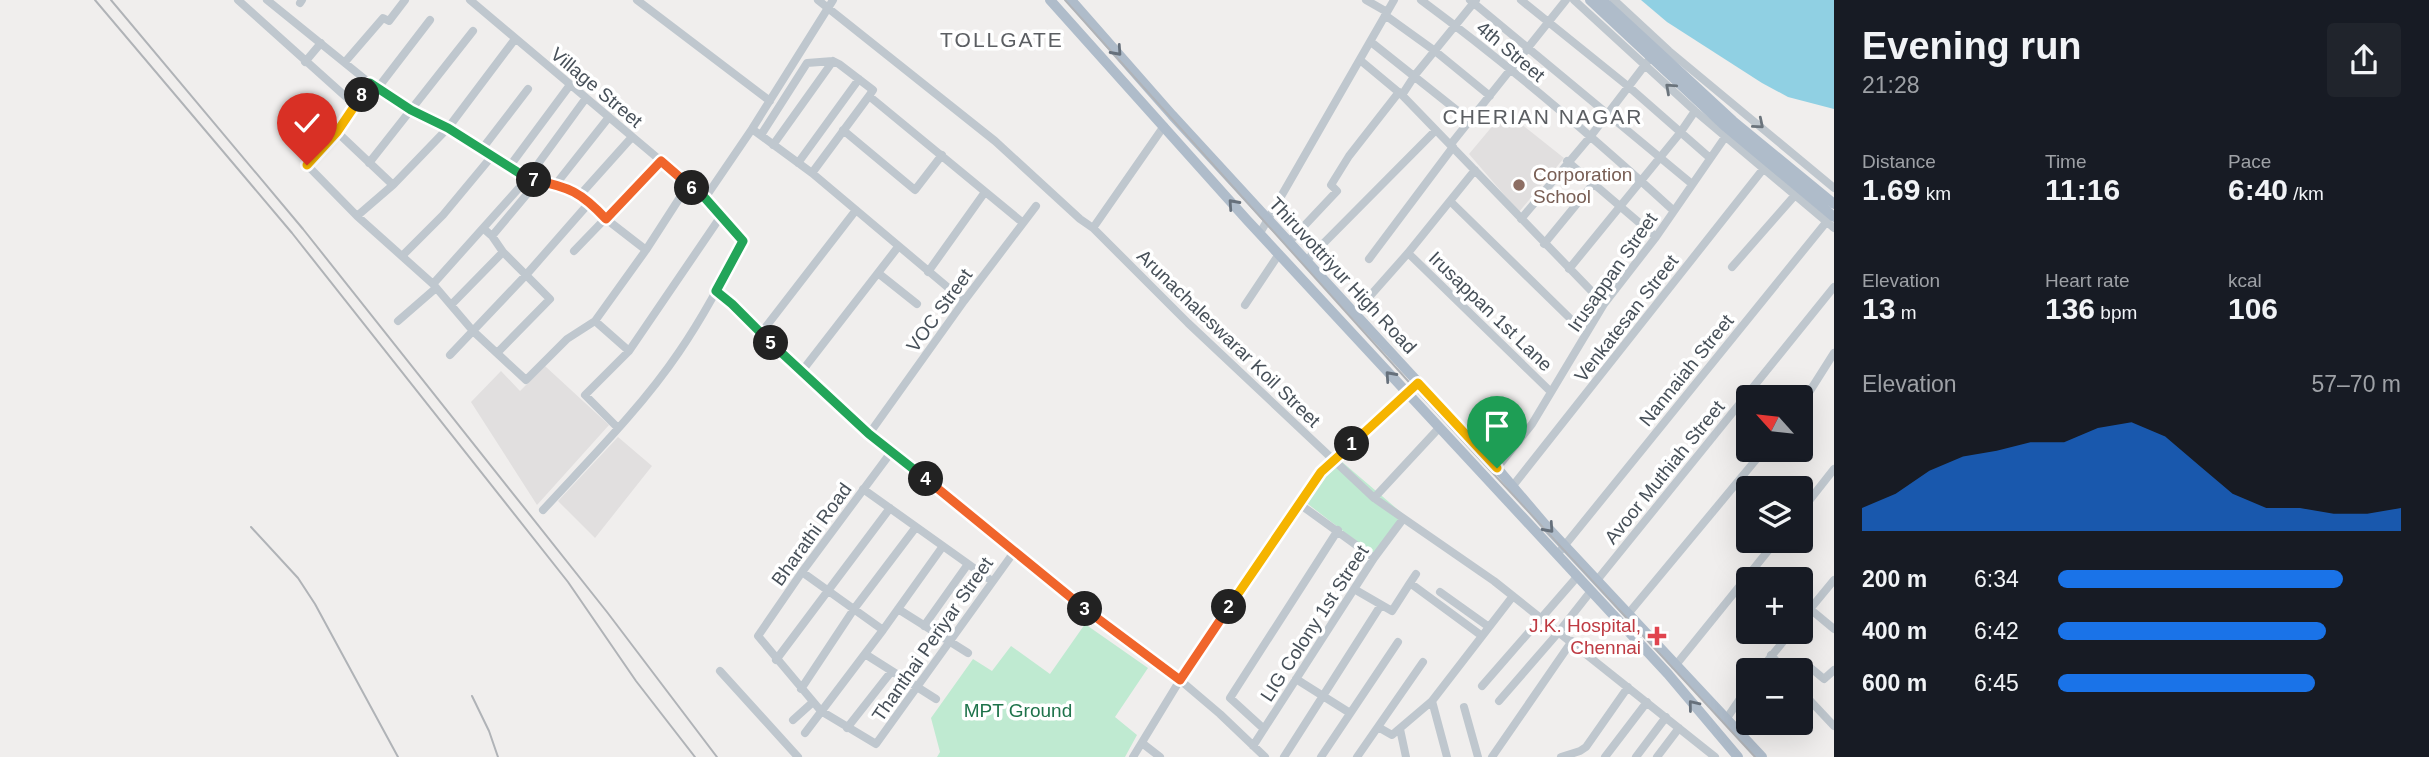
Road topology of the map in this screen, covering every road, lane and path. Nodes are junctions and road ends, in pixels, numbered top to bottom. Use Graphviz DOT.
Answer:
graph roads {
  1 [pos="267,0"];
  2 [pos="405,0"];
  3 [pos="470,0"];
  4 [pos="637,0"];
  5 [pos="818,0"];
  6 [pos="833,0"];
  7 [pos="1050,0"];
  8 [pos="1071,0"];
  9 [pos="1366,0"];
  10 [pos="1394,0"];
  11 [pos="1421,0"];
  12 [pos="1521,0"];
  13 [pos="1566,0"];
  14 [pos="1574,0"];
  15 [pos="1590,0"];
  16 [pos="1602,0"];
  17 [pos="1614,0"];
  18 [pos="240,1"];
  19 [pos="1473,1"];
  20 [pos="828,8"];
  21 [pos="1386,13"];
  22 [pos="430,20"];
  23 [pos="1549,23"];
  24 [pos="1455,25"];
  25 [pos="473,31"];
  26 [pos="515,39"];
  27 [pos="1371,42"];
  28 [pos="321,43"];
  29 [pos="1528,49"];
  30 [pos="1435,51"];
  31 [pos="1651,58"];
  32 [pos="1360,60"];
  33 [pos="833,61"];
  34 [pos="305,62"];
  35 [pos="345,62"];
  36 [pos="1510,72"];
  37 [pos="1415,75"];
  38 [pos="859,79"];
  39 [pos="570,85"];
  40 [pos="374,86"];
  41 [pos="1629,87"];
  42 [pos="528,89"];
  43 [pos="1401,93"];
  44 [pos="869,96"];
  45 [pos="1490,96"];
  46 [pos="586,98"];
  47 [pos="770,101"];
  48 [pos="355,105"];
  49 [pos="411,110"];
  50 [pos="1695,111"];
  51 [pos="1608,113"];
  52 [pos="609,117"];
  53 [pos="1469,120"];
  54 [pos="1164,126"];
  55 [pos="448,128"];
  56 [pos="752,129"];
  57 [pos="843,130"];
  58 [pos="1436,130"];
  59 [pos="337,132"];
  60 [pos="1680,133"];
  61 [pos="1728,134"];
  62 [pos="761,135"];
  63 [pos="632,136"];
  64 [pos="1590,137"];
  65 [pos="773,145"];
  66 [pos="1452,146"];
  67 [pos="482,149"];
  68 [pos="942,155"];
  69 [pos="492,156"];
  70 [pos="1660,158"];
  71 [pos="1710,158"];
  72 [pos="661,161"];
  73 [pos="1567,161"];
  74 [pos="369,163"];
  75 [pos="798,163"];
  76 [pos="509,167"];
  77 [pos="1764,169"];
  78 [pos="1475,170"];
  79 [pos="812,173"];
  80 [pos="527,178"];
  81 [pos="1640,180"];
  82 [pos="538,181"];
  83 [pos="1594,183"];
  84 [pos="556,184"];
  85 [pos="1692,184"];
  86 [pos="393,185"];
  87 [pos="688,185"];
  88 [pos="1834,188"];
  89 [pos="985,192"];
  90 [pos="1796,194"];
  91 [pos="580,195"];
  92 [pos="705,198"];
  93 [pos="1450,201"];
  94 [pos="590,202"];
  95 [pos="1619,205"];
  96 [pos="1036,206"];
  97 [pos="856,210"];
  98 [pos="1674,211"];
  99 [pos="357,216"];
  100 [pos="721,216"];
  101 [pos="1832,217"];
  102 [pos="606,219"];
  103 [pos="1521,219"];
  104 [pos="1268,220"];
  105 [pos="1022,222"];
  106 [pos="1093,228"];
  107 [pos="484,229"];
  108 [pos="1260,233"];
  109 [pos="492,236"];
  110 [pos="1656,237"];
  111 [pos="1289,242"];
  112 [pos="1544,243"];
  113 [pos="898,247"];
  114 [pos="646,250"];
  115 [pos="574,251"];
  116 [pos="503,252"];
  117 [pos="1408,253"];
  118 [pos="1279,254"];
  119 [pos="403,255"];
  120 [pos="1369,259"];
  121 [pos="1306,261"];
  122 [pos="1732,267"];
  123 [pos="1569,269"];
  124 [pos="878,272"];
  125 [pos="929,272"];
  126 [pos="526,275"];
  127 [pos="434,286"];
  128 [pos="1834,287"];
  129 [pos="716,291"];
  130 [pos="964,301"];
  131 [pos="916,304"];
  132 [pos="1604,304"];
  133 [pos="451,305"];
  134 [pos="1245,305"];
  135 [pos="1354,314"];
  136 [pos="398,321"];
  137 [pos="595,321"];
  138 [pos="473,331"];
  139 [pos="761,333"];
  140 [pos="1586,334"];
  141 [pos="629,351"];
  142 [pos="498,352"];
  143 [pos="1834,353"];
  144 [pos="450,355"];
  145 [pos="802,371"];
  146 [pos="1418,383"];
  147 [pos="1813,386"];
  148 [pos="1551,392"];
  149 [pos="1406,393"];
  150 [pos="618,428"];
  151 [pos="1439,428"];
  152 [pos="869,434"];
  153 [pos="892,452"];
  154 [pos="1324,452"];
  155 [pos="1334,461"];
  156 [pos="1753,462"];
  157 [pos="1324,467"];
  158 [pos="1497,468"];
  159 [pos="1834,469"];
  160 [pos="1512,487"];
  161 [pos="863,489"];
  162 [pos="1813,495"];
  163 [pos="1374,498"];
  164 [pos="1298,503"];
  165 [pos="890,508"];
  166 [pos="543,510"];
  167 [pos="1403,519"];
  168 [pos="916,527"];
  169 [pos="1338,530"];
  170 [pos="1564,545"];
  171 [pos="943,546"];
  172 [pos="1014,552"];
  173 [pos="1766,553"];
  174 [pos="1556,554"];
  175 [pos="1374,558"];
  176 [pos="968,564"];
  177 [pos="802,572"];
  178 [pos="1416,574"];
  179 [pos="1577,577"];
  180 [pos="1598,579"];
  181 [pos="992,580"];
  182 [pos="1834,580"];
  183 [pos="1410,583"];
  184 [pos="1354,589"];
  185 [pos="827,590"];
  186 [pos="1591,591"];
  187 [pos="1440,592"];
  188 [pos="1513,596"];
  189 [pos="1381,605"];
  190 [pos="1813,605"];
  191 [pos="854,609"];
  192 [pos="898,609"];
  193 [pos="1813,612"];
  194 [pos="1628,614"];
  195 [pos="1541,618"];
  196 [pos="924,626"];
  197 [pos="1489,627"];
  198 [pos="1834,629"];
  199 [pos="883,630"];
  200 [pos="1558,633"];
  201 [pos="1482,636"];
  202 [pos="1572,641"];
  203 [pos="1398,642"];
  204 [pos="950,643"];
  205 [pos="1781,644"];
  206 [pos="968,653"];
  207 [pos="865,654"];
  208 [pos="1771,655"];
  209 [pos="1769,658"];
  210 [pos="1774,658"];
  211 [pos="776,660"];
  212 [pos="1423,662"];
  213 [pos="1675,666"];
  214 [pos="1813,670"];
  215 [pos="1834,670"];
  216 [pos="720,671"];
  217 [pos="891,672"];
  218 [pos="1296,678"];
  219 [pos="1180,680"];
  220 [pos="1482,686"];
  221 [pos="916,687"];
  222 [pos="1628,687"];
  223 [pos="801,689"];
  224 [pos="1323,696"];
  225 [pos="936,699"];
  226 [pos="1432,701"];
  227 [pos="1499,701"];
  228 [pos="813,702"];
  229 [pos="1647,702"];
  230 [pos="1813,704"];
  231 [pos="1736,705"];
  232 [pos="1464,707"];
  233 [pos="821,711"];
  234 [pos="1350,713"];
  235 [pos="1666,718"];
  236 [pos="1727,718"];
  237 [pos="793,720"];
  238 [pos="1834,726"];
  239 [pos="1378,727"];
  240 [pos="846,728"];
  241 [pos="1679,728"];
  242 [pos="1264,729"];
  243 [pos="1400,729"];
  244 [pos="805,733"];
  245 [pos="1142,743"];
  246 [pos="1253,746"];
  247 [pos="1495,755"];
  248 [pos="1712,756"];
  249 [pos="798,757"];
  250 [pos="1133,757"];
  251 [pos="1160,757"];
  252 [pos="1265,757"];
  253 [pos="1284,757"];
  254 [pos="1321,757"];
  255 [pos="1357,757"];
  256 [pos="1406,757"];
  257 [pos="1447,757"];
  258 [pos="1478,757"];
  259 [pos="1561,757"];
  260 [pos="1605,757"];
  261 [pos="1636,757"];
  262 [pos="1657,757"];
  263 [pos="1738,757"];
  264 [pos="1762,757"];
  1 -- 28 [label="street"];
  2 -- 35 [label="street"];
  3 -- 26 [label="street, Village Street"];
  4 -- 47 [label="street"];
  5 -- 20 [label="street, Arunachaleswarar Koil Street"];
  6 -- 20 [label="street"];
  7 -- 54 [label="main road, Thiruvottriyur High Road"];
  8 -- 104 [label="main road, Thiruvottriyur High Road, one-way"];
  9 -- 21 [label="street"];
  10 -- 21 [label="street"];
  11 -- 24 [label="street, 4th Street"];
  12 -- 23 [label="street"];
  13 -- 23 [label="street"];
  14 -- 31 [label="street"];
  15 -- 31 [label="main road"];
  16 -- 31 [label="main road"];
  17 -- 88 [label="street, one-way"];
  18 -- 34 [label="street"];
  19 -- 24 [label="street"];
  19 -- 29 [label="street"];
  20 -- 47 [label="street"];
  20 -- 106 [label="street, Arunachaleswarar Koil Street"];
  21 -- 27 [label="street"];
  21 -- 30 [label="street"];
  22 -- 40 [label="street"];
  23 -- 29 [label="street"];
  23 -- 41 [label="street"];
  24 -- 30 [label="street"];
  24 -- 36 [label="street, 4th Street"];
  25 -- 49 [label="street"];
  26 -- 39 [label="street, Village Street"];
  26 -- 55 [label="street"];
  27 -- 32 [label="street"];
  27 -- 37 [label="street"];
  28 -- 34 [label="street"];
  28 -- 35 [label="street"];
  29 -- 36 [label="street"];
  29 -- 51 [label="street"];
  30 -- 37 [label="street"];
  30 -- 45 [label="street"];
  31 -- 41 [label="street"];
  50 -- 31 [label="street, one-way"];
  31 -- 61 [label="main road"];
  31 -- 101 [label="main road"];
  32 -- 43 [label="street"];
  32 -- 104 [label="street"];
  33 -- 38 [label="street"];
  33 -- 62 [label="street"];
  33 -- 65 [label="street"];
  34 -- 48 [label="street"];
  35 -- 40 [label="street"];
  36 -- 45 [label="street"];
  36 -- 64 [label="street, 4th Street"];
  37 -- 43 [label="street"];
  37 -- 53 [label="street"];
  38 -- 44 [label="street"];
  38 -- 75 [label="street"];
  39 -- 46 [label="street, Village Street"];
  39 -- 76 [label="street"];
  40 -- 48 [label="street"];
  40 -- 49 [label="street"];
  41 -- 51 [label="street"];
  41 -- 60 [label="street"];
  42 -- 67 [label="street"];
  43 -- 58 [label="street"];
  43 -- 111 [label="street"];
  44 -- 57 [label="street"];
  44 -- 68 [label="street"];
  45 -- 53 [label="street"];
  46 -- 52 [label="street, Village Street"];
  46 -- 80 [label="street"];
  47 -- 56 [label="street"];
  48 -- 59 [label="street"];
  49 -- 55 [label="street"];
  49 -- 74 [label="street"];
  50 -- 60 [label="street"];
  50 -- 61 [label="street"];
  51 -- 64 [label="street"];
  51 -- 70 [label="street"];
  52 -- 63 [label="street, Village Street"];
  52 -- 84 [label="street"];
  53 -- 66 [label="street"];
  54 -- 106 [label="street"];
  108 -- 54 [label="main road, Thiruvottriyur High Road, one-way"];
  55 -- 67 [label="street"];
  55 -- 86 [label="street"];
  56 -- 62 [label="street"];
  56 -- 92 [label="street"];
  57 -- 68 [label="street"];
  57 -- 79 [label="street"];
  58 -- 66 [label="street"];
  58 -- 121 [label="street"];
  59 -- 74 [label="street"];
  59 -- 99 [label="street"];
  60 -- 70 [label="street"];
  60 -- 71 [label="street"];
  61 -- 71 [label="street, Irusappan Street"];
  61 -- 77 [label="street"];
  61 -- 101 [label="main road"];
  62 -- 65 [label="street"];
  63 -- 72 [label="street, Village Street"];
  63 -- 91 [label="street"];
  64 -- 73 [label="street"];
  64 -- 81 [label="street, 4th Street"];
  65 -- 75 [label="street"];
  66 -- 78 [label="street"];
  66 -- 120 [label="street"];
  67 -- 69 [label="street"];
  68 -- 89 [label="street"];
  69 -- 76 [label="street"];
  69 -- 119 [label="street"];
  70 -- 81 [label="street"];
  70 -- 85 [label="street"];
  71 -- 85 [label="street, Irusappan Street"];
  72 -- 87 [label="street, Village Street"];
  72 -- 102 [label="street"];
  73 -- 83 [label="street"];
  73 -- 103 [label="street"];
  74 -- 86 [label="street"];
  75 -- 79 [label="street"];
  76 -- 80 [label="street"];
  77 -- 90 [label="street"];
  77 -- 160 [label="street, Venkatesan Street"];
  78 -- 93 [label="street"];
  78 -- 103 [label="street"];
  79 -- 97 [label="street"];
  80 -- 82 [label="street"];
  80 -- 107 [label="street"];
  81 -- 95 [label="street"];
  81 -- 98 [label="street, 4th Street"];
  82 -- 84 [label="street"];
  82 -- 109 [label="street"];
  83 -- 95 [label="street"];
  83 -- 112 [label="street"];
  84 -- 91 [label="street"];
  85 -- 98 [label="street, Irusappan Street"];
  86 -- 99 [label="street"];
  87 -- 92 [label="street, Village Street"];
  87 -- 114 [label="street"];
  89 -- 105 [label="street"];
  89 -- 125 [label="street"];
  90 -- 101 [label="street"];
  90 -- 122 [label="street"];
  91 -- 94 [label="street"];
  92 -- 100 [label="street, Village Street"];
  93 -- 117 [label="street"];
  93 -- 140 [label="street"];
  94 -- 102 [label="street"];
  94 -- 126 [label="street"];
  95 -- 110 [label="street"];
  95 -- 123 [label="street"];
  96 -- 105 [label="street, VOC Street"];
  97 -- 113 [label="street"];
  97 -- 139 [label="street"];
  98 -- 110 [label="street, Irusappan Street"];
  99 -- 119 [label="street"];
  100 -- 129 [label="street, Village Street"];
  100 -- 141 [label="street"];
  101 -- 170 [label="street, Nannaiah Street"];
  102 -- 114 [label="street"];
  102 -- 115 [label="street"];
  103 -- 112 [label="street"];
  104 -- 108 [label="street"];
  104 -- 111 [label="main road, Thiruvottriyur High Road"];
  105 -- 130 [label="street, VOC Street"];
  106 -- 154 [label="street, Arunachaleswarar Koil Street"];
  107 -- 109 [label="street"];
  107 -- 127 [label="street"];
  108 -- 118 [label="main road, Thiruvottriyur High Road"];
  109 -- 116 [label="street"];
  110 -- 132 [label="street, Irusappan Street"];
  111 -- 121 [label="main road, Thiruvottriyur High Road"];
  112 -- 123 [label="street"];
  113 -- 124 [label="street"];
  113 -- 125 [label="street"];
  114 -- 137 [label="street"];
  116 -- 126 [label="street"];
  116 -- 133 [label="street"];
  117 -- 135 [label="street"];
  117 -- 148 [label="street, Irusappan 1st Lane"];
  118 -- 134 [label="street"];
  149 -- 118 [label="main road, Thiruvottriyur High Road, one-way"];
  119 -- 127 [label="street"];
  121 -- 135 [label="main road, Thiruvottriyur High Road"];
  123 -- 132 [label="street"];
  124 -- 131 [label="street"];
  124 -- 145 [label="street"];
  125 -- 130 [label="street"];
  126 -- 138 [label="street"];
  126 -- 142 [label="street"];
  127 -- 133 [label="street"];
  127 -- 136 [label="street"];
  128 -- 180 [label="street, Avoor Muthiah Street"];
  129 -- 139 [label="street"];
  129 -- 150 [label="street"];
  130 -- 152 [label="street, VOC Street"];
  132 -- 140 [label="street, Irusappan Street"];
  133 -- 138 [label="street"];
  135 -- 146 [label="main road, Thiruvottriyur High Road"];
  137 -- 141 [label="street"];
  137 -- 142 [label="street"];
  138 -- 142 [label="street"];
  138 -- 144 [label="street"];
  139 -- 145 [label="street"];
  140 -- 148 [label="street, Irusappan Street"];
  141 -- 150 [label="street"];
  143 -- 147 [label="street"];
  145 -- 152 [label="street"];
  146 -- 149 [label="street"];
  146 -- 158 [label="main road, Thiruvottriyur High Road"];
  148 -- 158 [label="street, Irusappan Street"];
  149 -- 151 [label="main road, Thiruvottriyur High Road"];
  149 -- 155 [label="street"];
  150 -- 166 [label="street"];
  151 -- 163 [label="street"];
  151 -- 174 [label="main road, Thiruvottriyur High Road"];
  152 -- 153 [label="street"];
  153 -- 161 [label="street, Bharathi Road"];
  153 -- 172 [label="street"];
  154 -- 155 [label="street, Arunachaleswarar Koil Street"];
  154 -- 157 [label="street"];
  155 -- 157 [label="street"];
  155 -- 163 [label="street, Arunachaleswarar Koil Street"];
  156 -- 194 [label="street"];
  157 -- 164 [label="street"];
  158 -- 160 [label="main road, Thiruvottriyur High Road"];
  159 -- 162 [label="street"];
  160 -- 170 [label="main road, Thiruvottriyur High Road, one-way"];
  161 -- 165 [label="street"];
  161 -- 177 [label="street, Bharathi Road"];
  163 -- 167 [label="street, Arunachaleswarar Koil Street"];
  164 -- 169 [label="street"];
  164 -- 219 [label="street"];
  165 -- 168 [label="street"];
  165 -- 185 [label="street"];
  167 -- 175 [label="street, LIG Colony 1st Street"];
  167 -- 188 [label="street, Arunachaleswarar Koil Street"];
  168 -- 171 [label="street"];
  168 -- 191 [label="street"];
  169 -- 175 [label="street"];
  169 -- 242 [label="street"];
  170 -- 174 [label="street, Nannaiah Street"];
  170 -- 180 [label="main road, Thiruvottriyur High Road"];
  171 -- 176 [label="street"];
  171 -- 192 [label="street"];
  172 -- 181 [label="street, Thanthai Periyar Street"];
  172 -- 219 [label="street"];
  173 -- 213 [label="street"];
  174 -- 179 [label="main road, Thiruvottriyur High Road"];
  175 -- 184 [label="street, LIG Colony 1st Street"];
  176 -- 181 [label="street"];
  176 -- 196 [label="street"];
  177 -- 185 [label="street"];
  177 -- 211 [label="street, Bharathi Road"];
  178 -- 183 [label="street"];
  179 -- 186 [label="main road, Thiruvottriyur High Road"];
  179 -- 195 [label="street"];
  180 -- 194 [label="main road, Thiruvottriyur High Road"];
  181 -- 204 [label="street, Thanthai Periyar Street"];
  182 -- 190 [label="street"];
  183 -- 189 [label="street"];
  183 -- 201 [label="street"];
  184 -- 189 [label="street"];
  184 -- 218 [label="street, LIG Colony 1st Street"];
  185 -- 191 [label="street"];
  185 -- 211 [label="street"];
  186 -- 200 [label="street"];
  263 -- 186 [label="main road, Thiruvottriyur High Road, one-way"];
  187 -- 197 [label="street"];
  188 -- 195 [label="street, Arunachaleswarar Koil Street"];
  188 -- 197 [label="street"];
  189 -- 224 [label="street"];
  191 -- 199 [label="street"];
  191 -- 223 [label="street"];
  192 -- 196 [label="street"];
  192 -- 199 [label="street"];
  193 -- 198 [label="street"];
  194 -- 213 [label="main road, Thiruvottriyur High Road"];
  195 -- 200 [label="street, Arunachaleswarar Koil Street"];
  195 -- 220 [label="street"];
  196 -- 204 [label="street"];
  197 -- 201 [label="street"];
  199 -- 207 [label="street"];
  200 -- 202 [label="street, Arunachaleswarar Koil Street"];
  200 -- 227 [label="street"];
  201 -- 226 [label="street"];
  202 -- 222 [label="street, Arunachaleswarar Koil Street"];
  202 -- 247 [label="street"];
  203 -- 234 [label="street"];
  204 -- 206 [label="street"];
  204 -- 221 [label="street, Thanthai Periyar Street"];
  205 -- 208 [label="street"];
  207 -- 217 [label="street"];
  207 -- 233 [label="street"];
  208 -- 209 [label="street"];
  208 -- 210 [label="street"];
  211 -- 223 [label="street"];
  212 -- 239 [label="street"];
  213 -- 236 [label="main road, Thiruvottriyur High Road"];
  214 -- 215 [label="street"];
  216 -- 249 [label="street"];
  217 -- 221 [label="street"];
  217 -- 240 [label="street"];
  218 -- 224 [label="street"];
  218 -- 242 [label="street, LIG Colony 1st Street"];
  219 -- 245 [label="street"];
  219 -- 246 [label="street"];
  221 -- 225 [label="street"];
  221 -- 240 [label="street, Thanthai Periyar Street"];
  222 -- 229 [label="street, Arunachaleswarar Koil Street"];
  222 -- 259 [label="street"];
  223 -- 228 [label="street"];
  224 -- 234 [label="street"];
  224 -- 253 [label="street"];
  226 -- 243 [label="street"];
  226 -- 257 [label="street"];
  228 -- 233 [label="street"];
  228 -- 237 [label="street"];
  229 -- 235 [label="street, Arunachaleswarar Koil Street"];
  229 -- 260 [label="street"];
  230 -- 238 [label="street"];
  231 -- 236 [label="street"];
  232 -- 258 [label="street"];
  233 -- 240 [label="street"];
  233 -- 244 [label="street"];
  234 -- 254 [label="street"];
  235 -- 241 [label="street, Arunachaleswarar Koil Street"];
  235 -- 261 [label="street"];
  236 -- 264 [label="main road, Thiruvottriyur High Road"];
  239 -- 243 [label="street"];
  239 -- 255 [label="street"];
  241 -- 248 [label="street, Arunachaleswarar Koil Street"];
  241 -- 262 [label="street"];
  242 -- 246 [label="street, LIG Colony 1st Street"];
  243 -- 256 [label="street"];
  245 -- 250 [label="street"];
  245 -- 251 [label="street"];
  246 -- 252 [label="street"];
}
